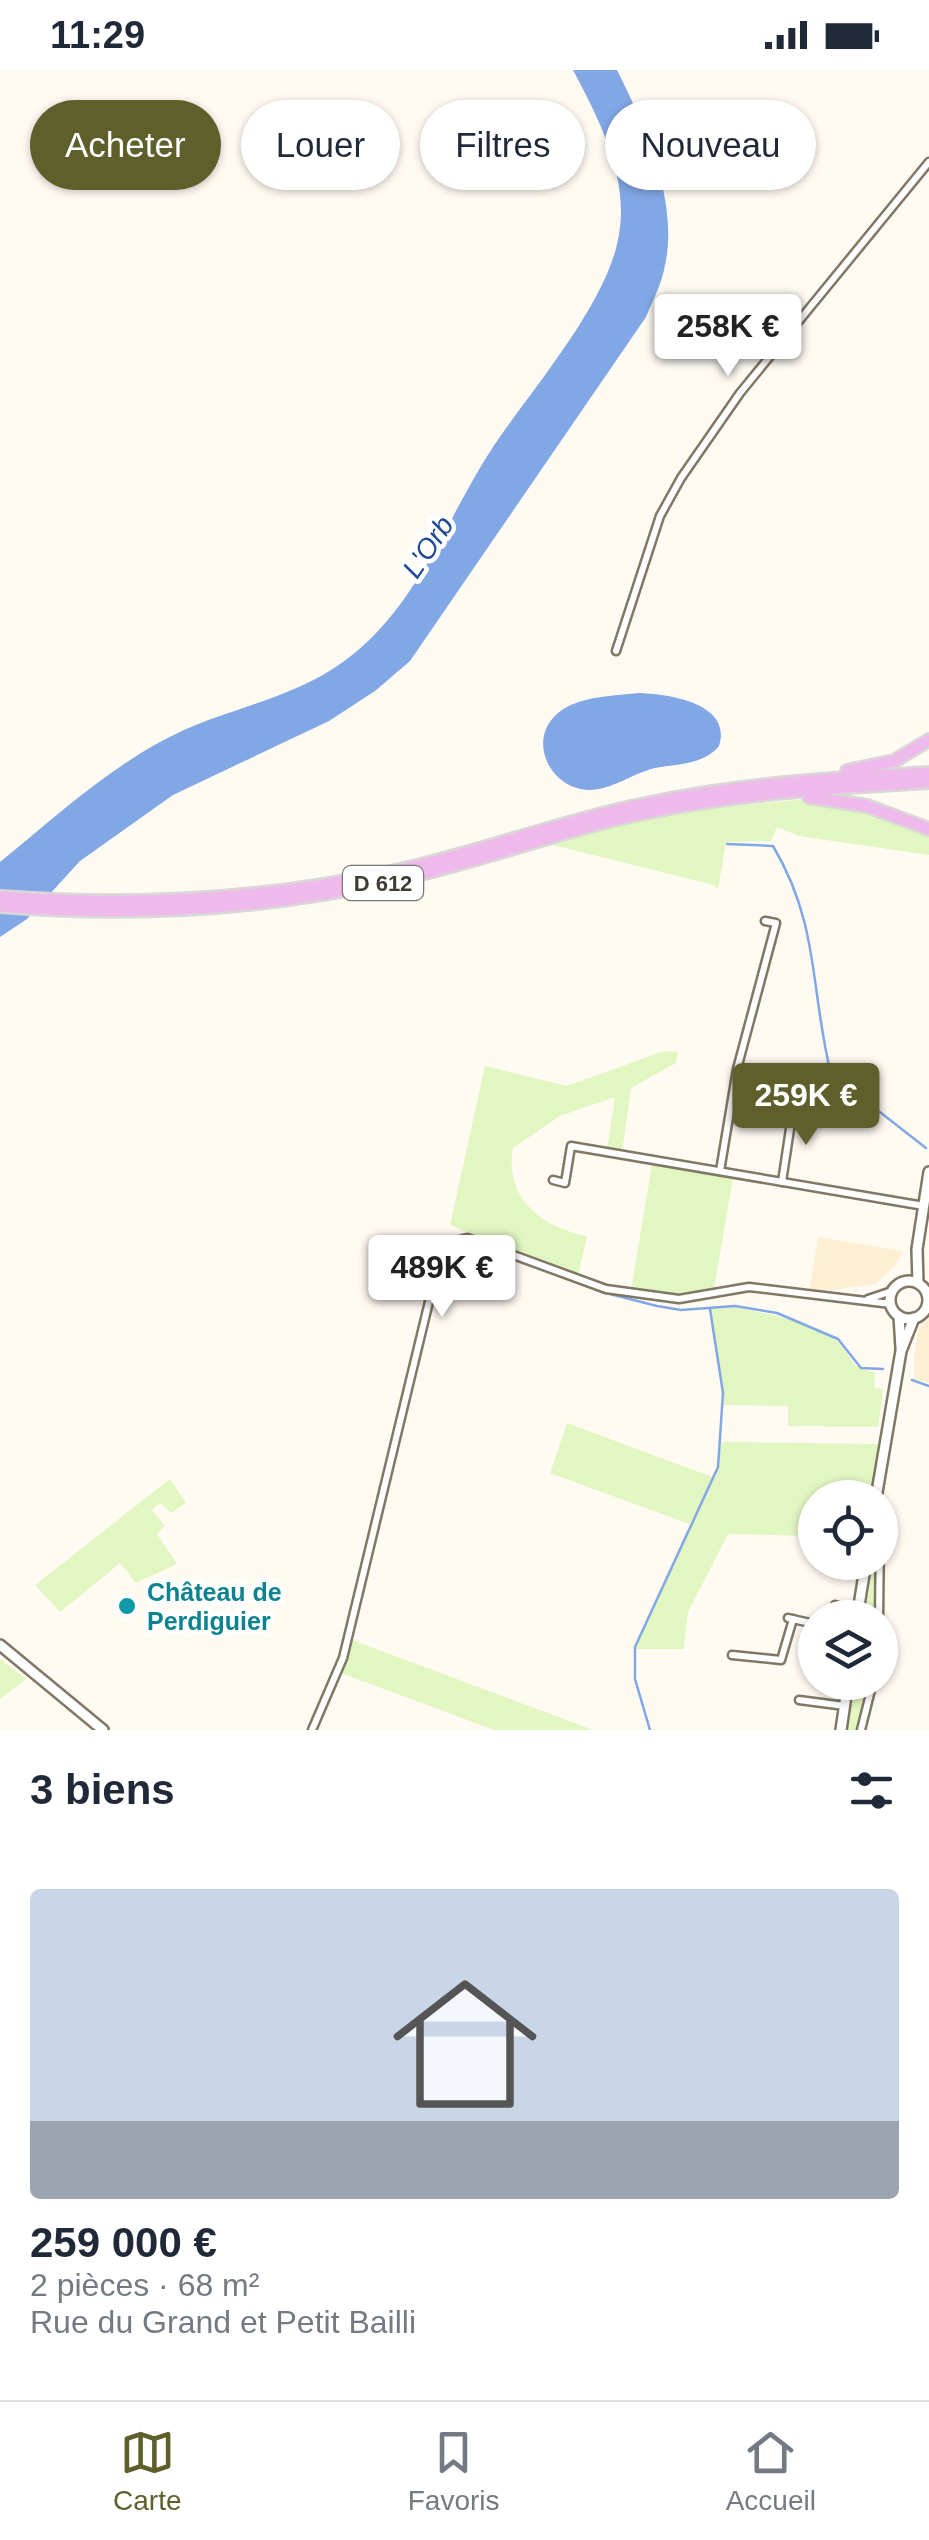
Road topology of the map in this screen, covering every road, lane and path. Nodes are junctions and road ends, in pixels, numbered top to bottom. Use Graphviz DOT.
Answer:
graph roads {
  1 [pos="929,162"];
  2 [pos="616,651"];
  3 [pos="929,740"];
  4 [pos="929,772"];
  5 [pos="929,782"];
  6 [pos="743,792"];
  7 [pos="929,829"];
  8 [pos="0,898"];
  9 [pos="0,906"];
  10 [pos="77,906"];
  11 [pos="765,921"];
  12 [pos="794,1109"];
  13 [pos="720,1171"];
  14 [pos="929,1172"];
  15 [pos="554,1180"];
  16 [pos="782,1182"];
  17 [pos="924,1206"];
  18 [pos="917,1249"];
  19 [pos="904,1282"];
  20 [pos="918,1283"];
  21 [pos="892,1291"];
  22 [pos="928,1296"];
  23 [pos="867,1300"];
  24 [pos="891,1304"];
  25 [pos="926,1310"];
  26 [pos="899,1316"];
  27 [pos="914,1318"];
  28 [pos="901,1350"];
  29 [pos="879,1480"];
  30 [pos="798,1621"];
  31 [pos="0,1645"];
  32 [pos="732,1655"];
  33 [pos="799,1700"];
  34 [pos="846,1700"];
  35 [pos="868,1700"];
  36 [pos="845,1706"];
  37 [pos="104,1730"];
  38 [pos="312,1730"];
  39 [pos="841,1730"];
  40 [pos="861,1730"];
  1 -- 2 [label="street"];
  3 -- 6 [label="highway"];
  4 -- 6 [label="highway, D 612"];
  5 -- 6 [label="highway, D 612"];
  6 -- 7 [label="highway"];
  6 -- 10 [label="highway, D 612"];
  8 -- 10 [label="highway, D 612"];
  9 -- 10 [label="highway, D 612"];
  11 -- 13 [label="street"];
  12 -- 16 [label="street"];
  13 -- 15 [label="street"];
  13 -- 16 [label="street"];
  14 -- 17 [label="main road"];
  16 -- 17 [label="street"];
  17 -- 18 [label="main road"];
  18 -- 19 [label="main road"];
  18 -- 20 [label="main road"];
  19 -- 20 [label="main road"];
  19 -- 21 [label="main road"];
  20 -- 22 [label="main road"];
  21 -- 23 [label="street"];
  21 -- 24 [label="main road"];
  22 -- 25 [label="main road"];
  23 -- 24 [label="street"];
  23 -- 38 [label="street"];
  24 -- 26 [label="main road"];
  25 -- 27 [label="main road"];
  26 -- 27 [label="main road"];
  26 -- 28 [label="main road"];
  27 -- 28 [label="main road"];
  28 -- 29 [label="main road"];
  30 -- 32 [label="street"];
  31 -- 37 [label="main road"];
  33 -- 36 [label="street"];
  34 -- 36 [label="main road"];
  35 -- 40 [label="street"];
  36 -- 39 [label="main road"];
}
